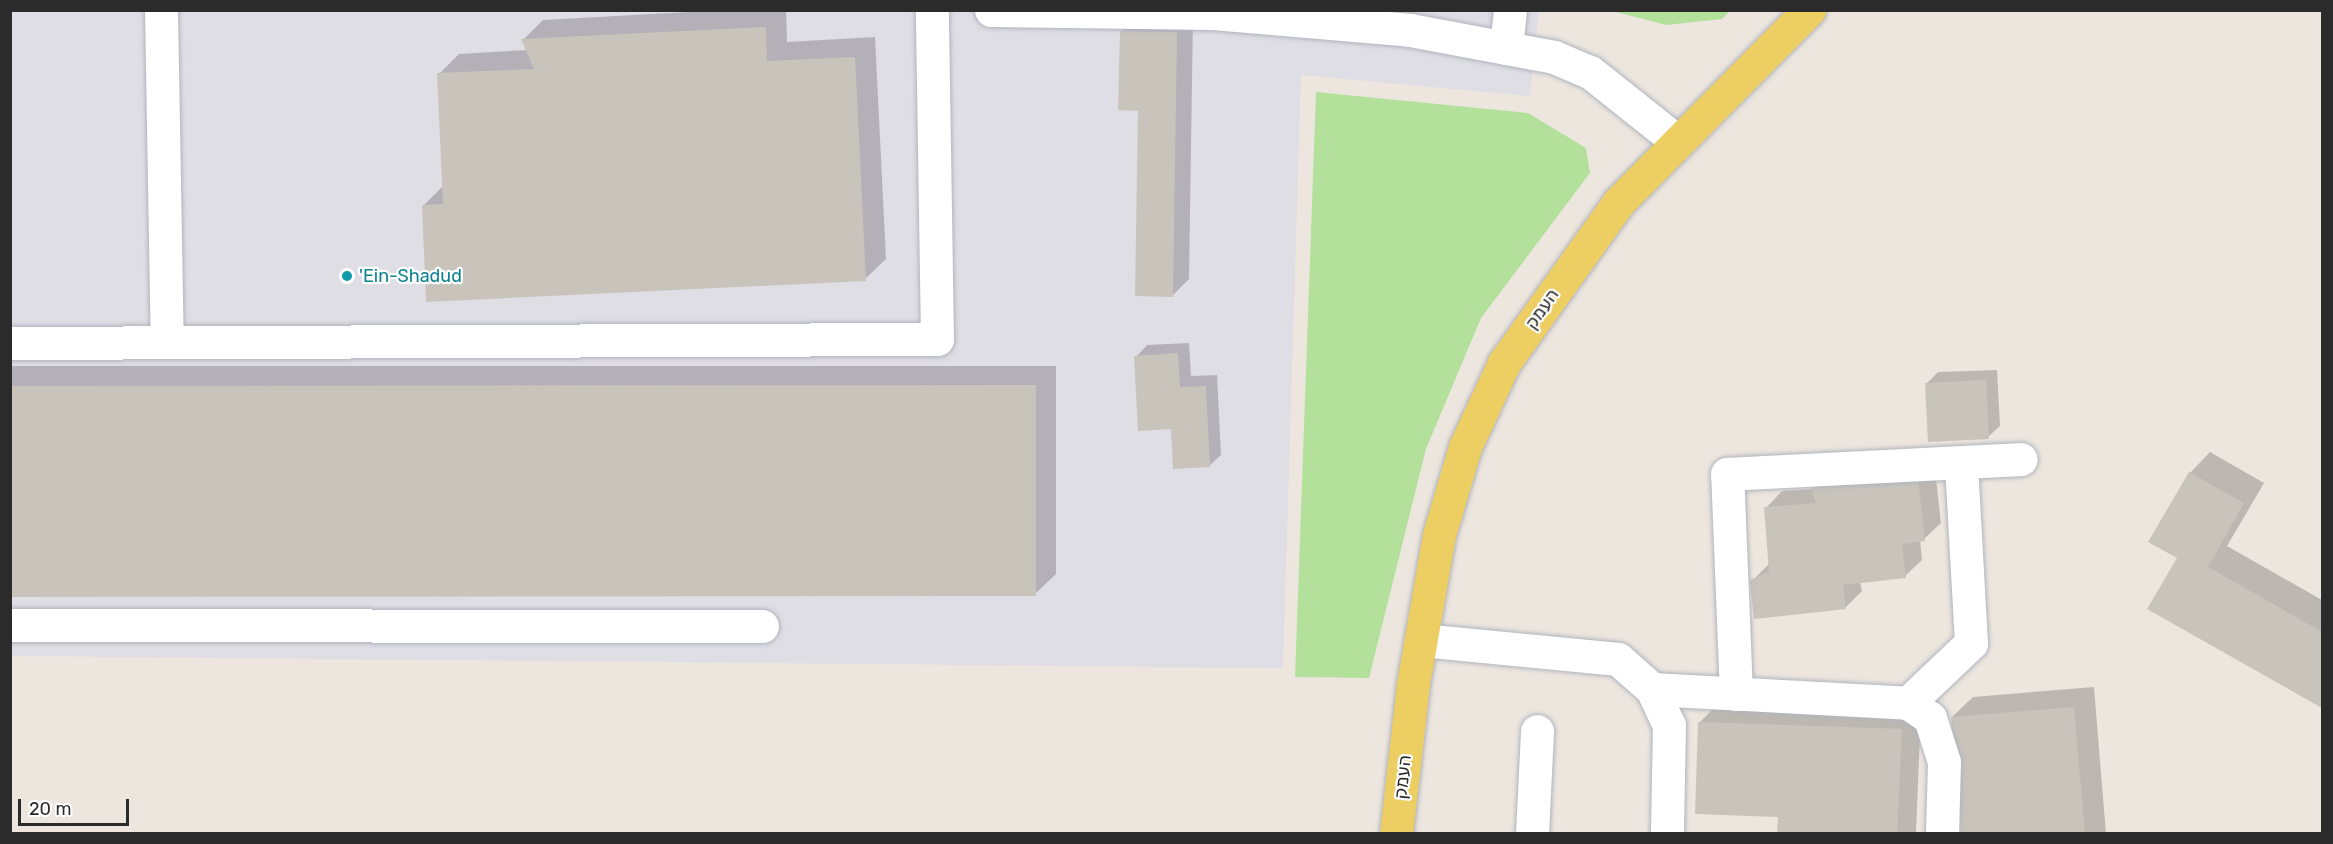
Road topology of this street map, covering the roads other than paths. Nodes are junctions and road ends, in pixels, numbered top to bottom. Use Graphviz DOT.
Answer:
graph roads {
  1 [pos="161,10"];
  2 [pos="932,10"];
  3 [pos="991,10"];
  4 [pos="1510,10"];
  5 [pos="1809,10"];
  6 [pos="1506,48"];
  7 [pos="1678,142"];
  8 [pos="167,342"];
  9 [pos="10,343"];
  10 [pos="2021,459"];
  11 [pos="1962,462"];
  12 [pos="10,625"];
  13 [pos="762,626"];
  14 [pos="1421,640"];
  15 [pos="1413,684"];
  16 [pos="1652,689"];
  17 [pos="1736,694"];
  18 [pos="1908,703"];
  19 [pos="1537,731"];
  20 [pos="1396,834"];
  21 [pos="1416,834"];
  22 [pos="1532,834"];
  23 [pos="1667,834"];
  24 [pos="1942,834"];
  1 -- 8 [label="street"];
  2 -- 8 [label="street"];
  3 -- 6 [label="street"];
  4 -- 6 [label="street"];
  5 -- 7 [label="main road, העמק"];
  6 -- 7 [label="street"];
  7 -- 14 [label="main road, העמק"];
  8 -- 9 [label="street"];
  10 -- 11 [label="street"];
  11 -- 17 [label="street"];
  11 -- 18 [label="street"];
  12 -- 13 [label="street"];
  14 -- 15 [label="main road, העמק"];
  14 -- 16 [label="street"];
  15 -- 20 [label="main road, העמק"];
  15 -- 21 [label="main road, העמק"];
  16 -- 17 [label="street"];
  16 -- 23 [label="street"];
  17 -- 18 [label="street"];
  18 -- 24 [label="street"];
  19 -- 22 [label="street"];
}
